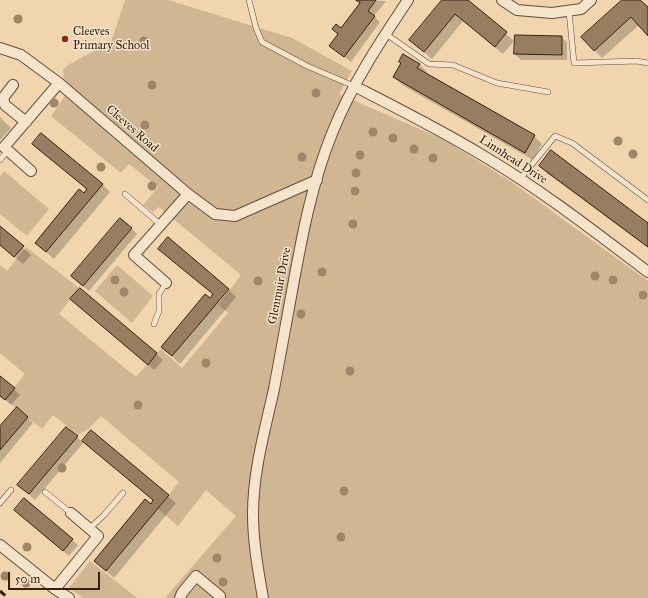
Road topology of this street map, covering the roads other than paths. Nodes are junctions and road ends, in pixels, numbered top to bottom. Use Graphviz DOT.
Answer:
graph roads {
  1 [pos="249,0"];
  2 [pos="408,0"];
  3 [pos="502,0"];
  4 [pos="591,0"];
  5 [pos="569,11"];
  6 [pos="386,34"];
  7 [pos="0,48"];
  8 [pos="648,63"];
  9 [pos="60,83"];
  10 [pos="13,85"];
  11 [pos="354,86"];
  12 [pos="548,92"];
  13 [pos="26,122"];
  14 [pos="8,150"];
  15 [pos="0,160"];
  16 [pos="31,171"];
  17 [pos="520,179"];
  18 [pos="316,180"];
  19 [pos="125,194"];
  20 [pos="188,194"];
  21 [pos="648,200"];
  22 [pos="161,225"];
  23 [pos="648,272"];
  24 [pos="166,283"];
  25 [pos="154,324"];
  26 [pos="11,490"];
  27 [pos="45,492"];
  28 [pos="122,493"];
  29 [pos="0,503"];
  30 [pos="71,513"];
  31 [pos="89,529"];
  32 [pos="0,545"];
  33 [pos="55,589"];
  34 [pos="220,596"];
  35 [pos="69,598"];
  36 [pos="180,598"];
  37 [pos="263,598"];
  1 -- 11 [label="lane"];
  2 -- 6 [label="street, Glenmuir Drive"];
  3 -- 5 [label="street"];
  4 -- 5 [label="street"];
  5 -- 8 [label="lane"];
  6 -- 11 [label="street, Glenmuir Drive"];
  6 -- 12 [label="lane"];
  7 -- 9 [label="street, Cleeves Road"];
  9 -- 13 [label="street"];
  9 -- 20 [label="street, Cleeves Road"];
  10 -- 13 [label="street"];
  11 -- 17 [label="street, Linnhead Drive"];
  11 -- 18 [label="street, Glenmuir Drive"];
  13 -- 14 [label="street"];
  14 -- 15 [label="lane"];
  14 -- 16 [label="street"];
  17 -- 21 [label="lane"];
  17 -- 23 [label="street, Linnhead Drive"];
  18 -- 20 [label="street, Cleeves Road"];
  18 -- 37 [label="street, Glenmuir Drive"];
  19 -- 22 [label="lane"];
  20 -- 22 [label="street"];
  22 -- 24 [label="street"];
  24 -- 25 [label="lane"];
  26 -- 29 [label="lane"];
  27 -- 30 [label="lane"];
  28 -- 31 [label="lane"];
  30 -- 31 [label="street"];
  31 -- 33 [label="street"];
  32 -- 33 [label="street"];
  33 -- 35 [label="street"];
  34 -- 36 [label="street"];
}
